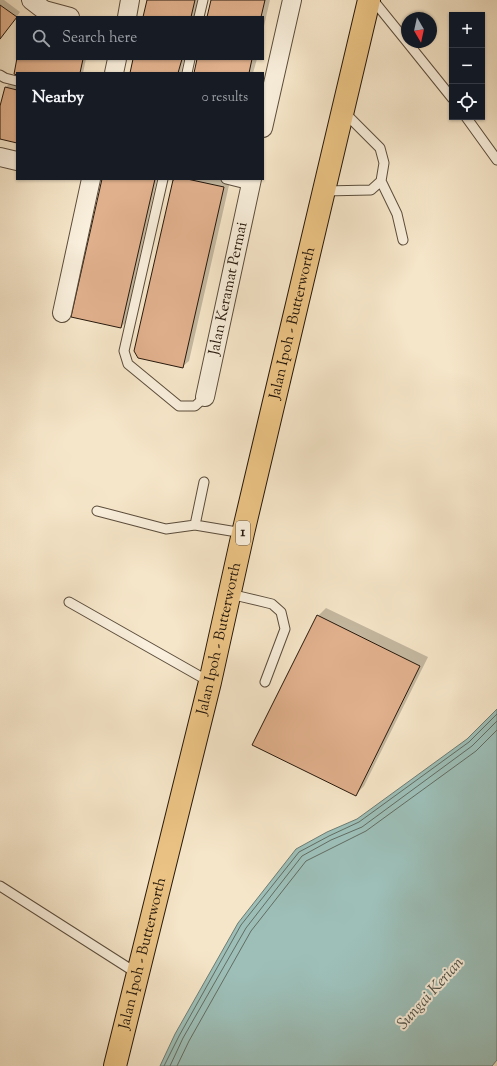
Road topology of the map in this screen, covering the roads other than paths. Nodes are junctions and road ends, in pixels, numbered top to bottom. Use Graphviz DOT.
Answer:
graph roads {
  1 [pos="31,0"];
  2 [pos="130,0"];
  3 [pos="203,0"];
  4 [pos="292,0"];
  5 [pos="369,0"];
  6 [pos="373,0"];
  7 [pos="50,5"];
  8 [pos="68,16"];
  9 [pos="127,16"];
  10 [pos="199,16"];
  11 [pos="401,35"];
  12 [pos="412,48"];
  13 [pos="118,60"];
  14 [pos="190,60"];
  15 [pos="114,72"];
  16 [pos="187,72"];
  17 [pos="0,75"];
  18 [pos="16,81"];
  19 [pos="449,94"];
  20 [pos="343,111"];
  21 [pos="468,120"];
  22 [pos="264,124"];
  23 [pos="0,157"];
  24 [pos="497,160"];
  25 [pos="16,161"];
  26 [pos="91,180"];
  27 [pos="163,180"];
  28 [pos="234,180"];
  29 [pos="381,181"];
  30 [pos="251,182"];
  31 [pos="324,191"];
  32 [pos="403,240"];
  33 [pos="62,313"];
  34 [pos="204,397"];
  35 [pos="204,482"];
  36 [pos="97,512"];
  37 [pos="195,525"];
  38 [pos="243,533"];
  39 [pos="230,594"];
  40 [pos="69,602"];
  41 [pos="210,682"];
  42 [pos="265,682"];
  43 [pos="0,886"];
  44 [pos="138,974"];
  45 [pos="115,1066"];
  1 -- 7 [label="street"];
  2 -- 9 [label="street"];
  3 -- 10 [label="lane"];
  4 -- 22 [label="street"];
  5 -- 20 [label="highway, Jalan Ipoh - Butterworth / 1"];
  6 -- 11 [label="lane"];
  7 -- 8 [label="street"];
  12 -- 19 [label="lane"];
  13 -- 15 [label="street"];
  14 -- 16 [label="lane"];
  17 -- 18 [label="lane"];
  20 -- 29 [label="lane"];
  20 -- 31 [label="highway, Jalan Ipoh - Butterworth / 1"];
  21 -- 24 [label="lane"];
  23 -- 25 [label="street"];
  26 -- 33 [label="street"];
  27 -- 34 [label="lane"];
  28 -- 30 [label="lane"];
  29 -- 31 [label="lane"];
  29 -- 32 [label="lane"];
  30 -- 34 [label="street, Jalan Keramat Permai"];
  31 -- 38 [label="highway, Jalan Ipoh - Butterworth / 1"];
  35 -- 37 [label="lane"];
  36 -- 37 [label="lane"];
  37 -- 38 [label="lane"];
  38 -- 39 [label="highway, Jalan Ipoh - Butterworth / 1"];
  39 -- 41 [label="highway, Jalan Ipoh - Butterworth / 1"];
  39 -- 42 [label="lane"];
  40 -- 41 [label="lane"];
  41 -- 44 [label="highway, Jalan Ipoh - Butterworth / 1"];
  43 -- 44 [label="lane"];
  44 -- 45 [label="highway, Jalan Ipoh - Butterworth / 1"];
}
